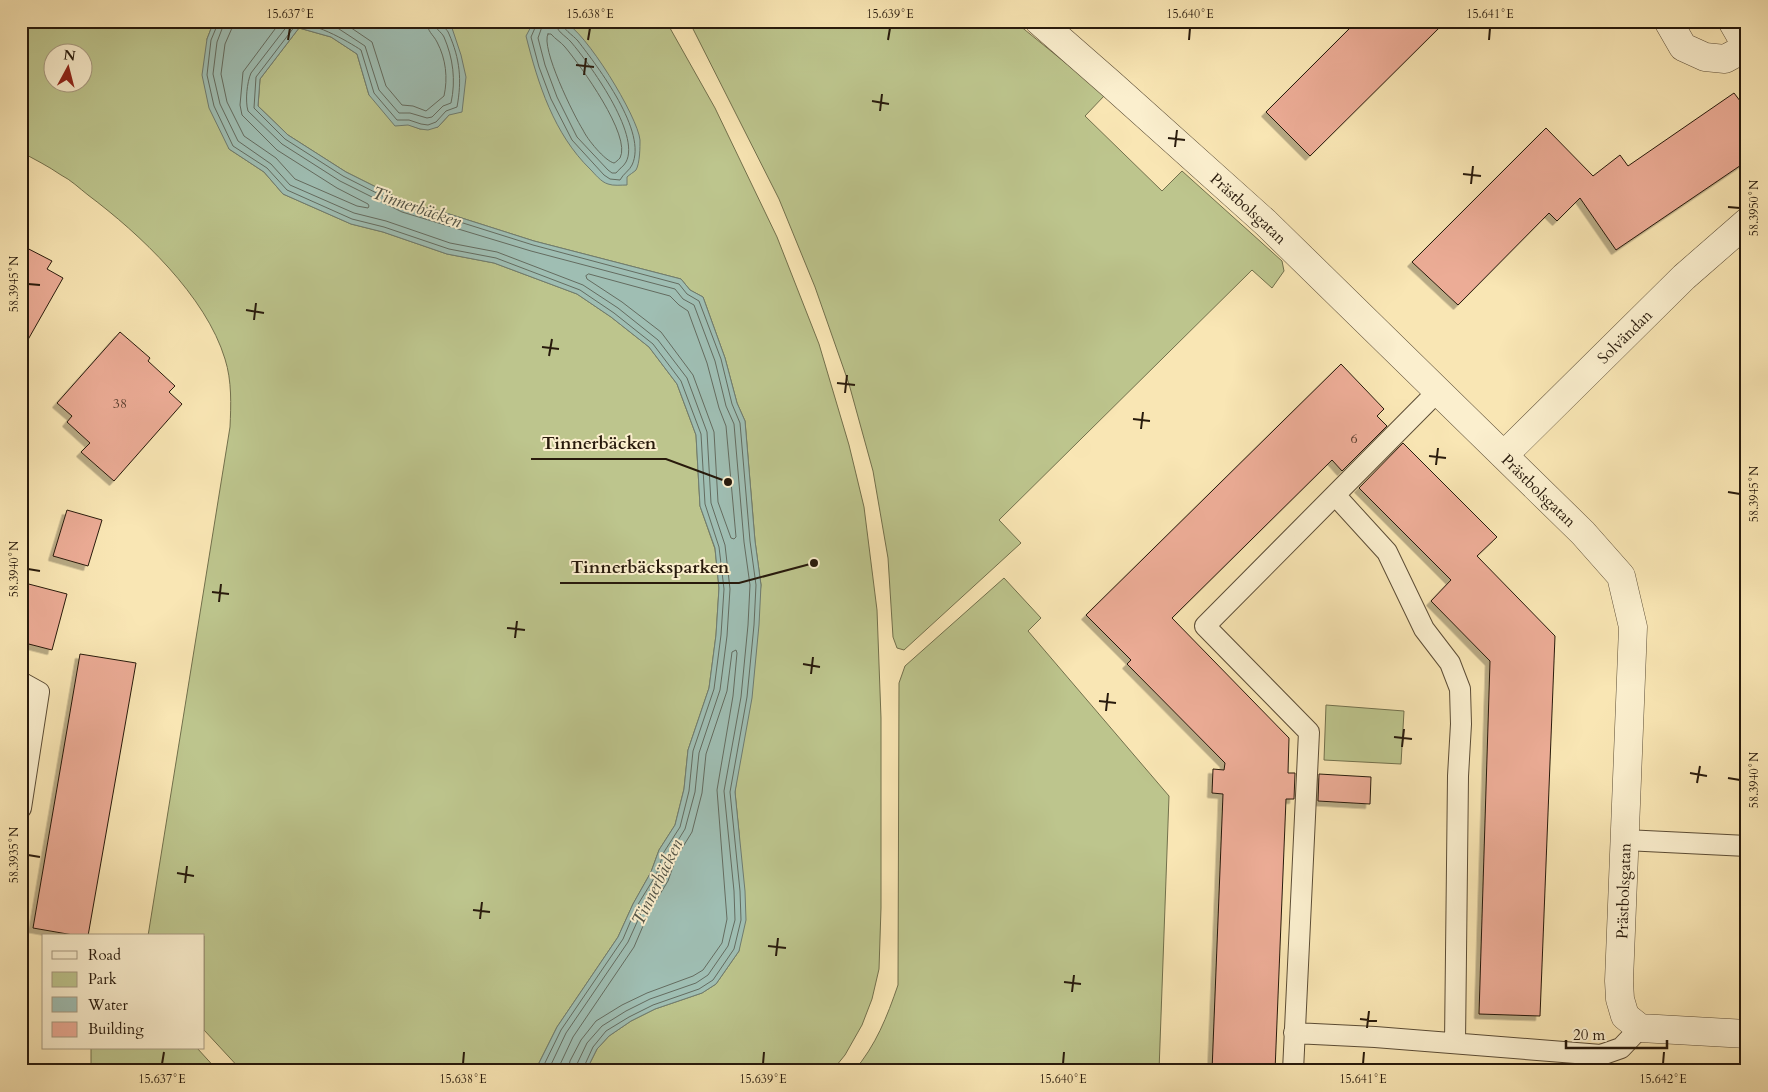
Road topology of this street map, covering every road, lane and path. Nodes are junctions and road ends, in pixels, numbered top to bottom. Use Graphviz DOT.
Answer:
graph roads {
  1 [pos="1039,21"];
  2 [pos="1668,21"];
  3 [pos="1732,21"];
  4 [pos="1747,47"];
  5 [pos="1747,222"];
  6 [pos="1438,391"];
  7 [pos="1504,454"];
  8 [pos="1335,496"];
  9 [pos="21,682"];
  10 [pos="21,808"];
  11 [pos="1625,840"];
  12 [pos="1747,846"];
  13 [pos="1640,1028"];
  14 [pos="1294,1033"];
  15 [pos="1747,1034"];
  16 [pos="1455,1044"];
  17 [pos="1293,1071"];
  1 -- 6 [label="street, Prästbolsgatan"];
  2 -- 4 [label="street"];
  3 -- 4 [label="street"];
  5 -- 7 [label="street, Solvändan"];
  6 -- 7 [label="street, Prästbolsgatan"];
  6 -- 8 [label="lane"];
  7 -- 11 [label="street, Prästbolsgatan"];
  8 -- 14 [label="lane"];
  8 -- 16 [label="lane"];
  9 -- 10 [label="lane"];
  11 -- 12 [label="lane"];
  11 -- 13 [label="street, Prästbolsgatan"];
  13 -- 15 [label="street"];
  13 -- 16 [label="lane"];
  14 -- 16 [label="lane"];
  14 -- 17 [label="lane"];
}
